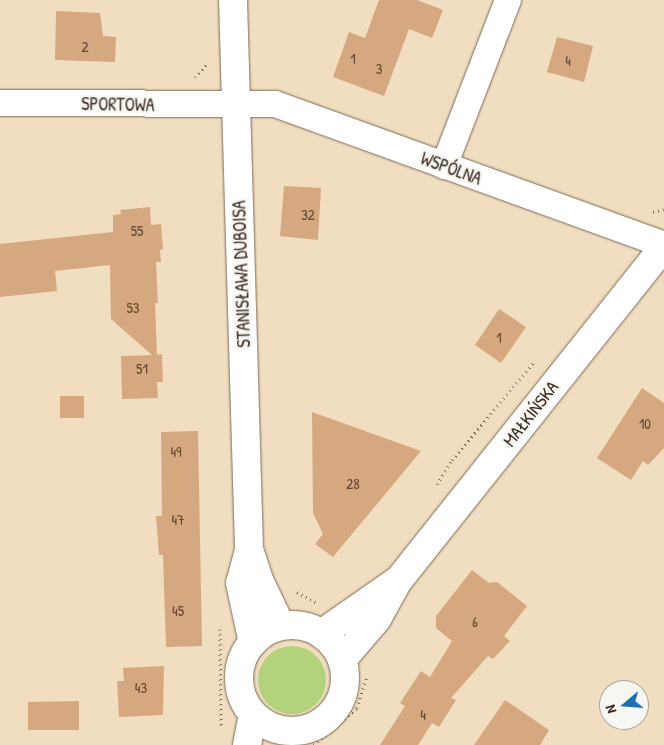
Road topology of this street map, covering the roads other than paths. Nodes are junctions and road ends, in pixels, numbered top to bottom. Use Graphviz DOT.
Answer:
graph roads {
  1 [pos="234,0"];
  2 [pos="508,0"];
  3 [pos="237,102"];
  4 [pos="0,103"];
  5 [pos="444,166"];
  6 [pos="664,246"];
  7 [pos="249,549"];
  8 [pos="398,581"];
  9 [pos="281,626"];
  10 [pos="321,634"];
  11 [pos="253,643"];
  12 [pos="342,660"];
  13 [pos="254,715"];
  14 [pos="283,738"];
  15 [pos="247,745"];
  1 -- 3 [label="main road, STANISŁAWA DUBOISA"];
  2 -- 5 [label="street"];
  3 -- 4 [label="street, SPORTOWA"];
  3 -- 5 [label="street, WSPÓLNA"];
  3 -- 7 [label="main road, STANISŁAWA DUBOISA"];
  5 -- 6 [label="street, WSPÓLNA"];
  6 -- 8 [label="main road, MAŁKIŃSKA"];
  7 -- 9 [label="main road, STANISŁAWA DUBOISA"];
  7 -- 11 [label="main road, STANISŁAWA DUBOISA"];
  8 -- 10 [label="main road, MAŁKIŃSKA"];
  8 -- 12 [label="main road, MAŁKIŃSKA"];
  9 -- 10 [label="main road"];
  9 -- 11 [label="main road"];
  10 -- 12 [label="main road"];
  11 -- 13 [label="main road"];
  12 -- 14 [label="main road"];
  13 -- 14 [label="main road"];
  13 -- 15 [label="main road"];
}
